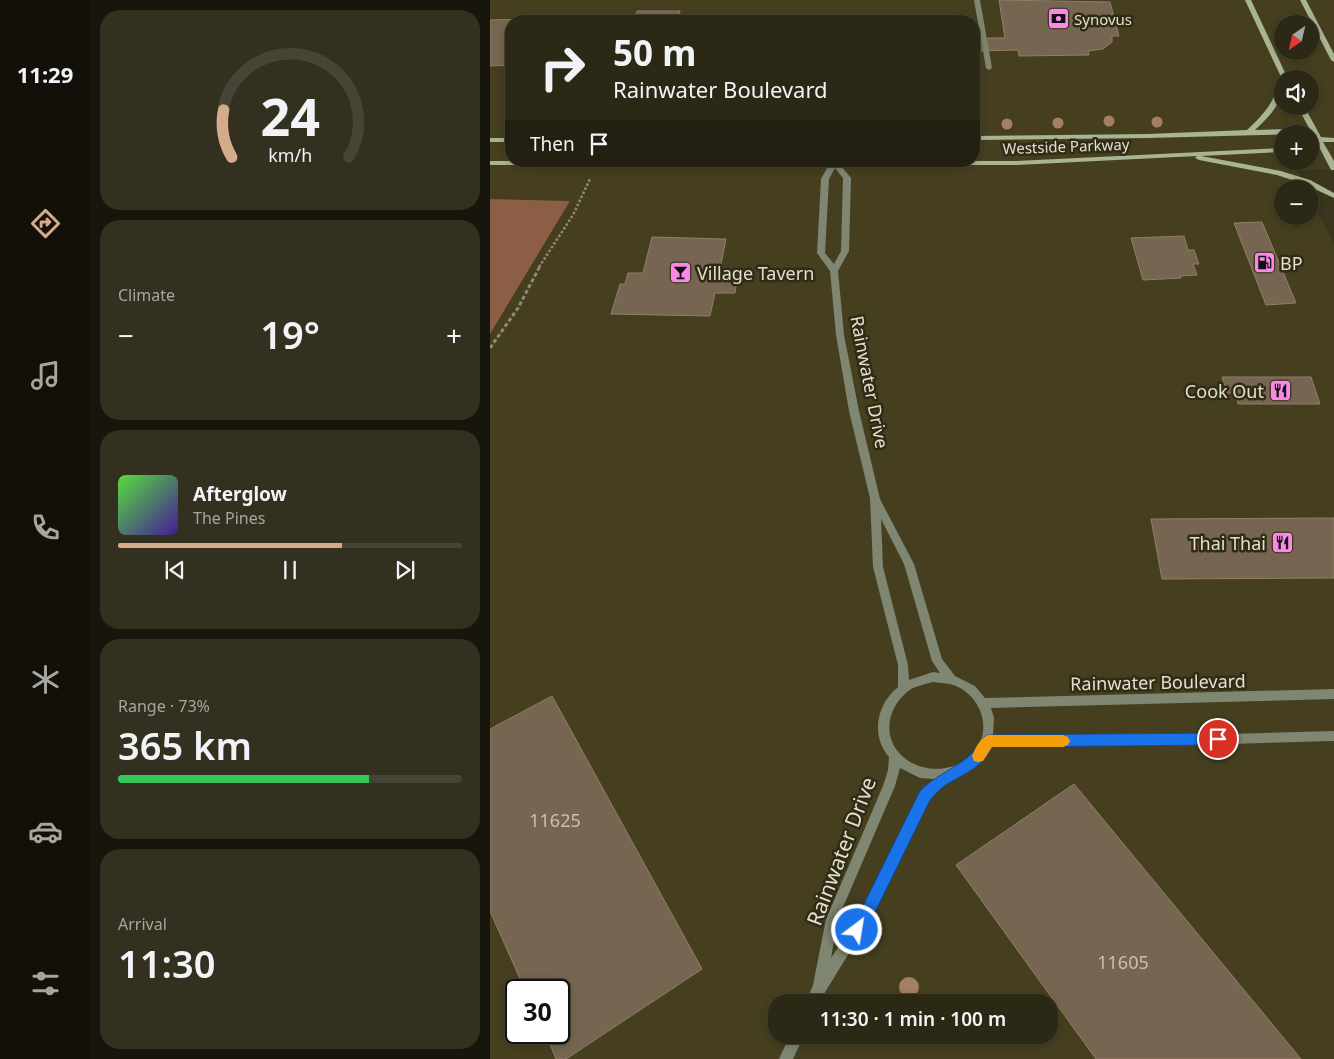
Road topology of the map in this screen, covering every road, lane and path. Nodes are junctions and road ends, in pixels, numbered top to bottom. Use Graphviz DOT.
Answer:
graph roads {
  1 [pos="977,0"];
  2 [pos="1248,0"];
  3 [pos="1303,0"];
  4 [pos="980,15"];
  5 [pos="980,17"];
  6 [pos="1334,60"];
  7 [pos="989,68"];
  8 [pos="1280,70"];
  9 [pos="1274,106"];
  10 [pos="1305,115"];
  11 [pos="1274,131"];
  12 [pos="1248,132"];
  13 [pos="980,138"];
  14 [pos="490,140"];
  15 [pos="505,140"];
  16 [pos="1320,140"];
  17 [pos="1334,140"];
  18 [pos="1274,150"];
  19 [pos="1181,155"];
  20 [pos="490,163"];
  21 [pos="505,163"];
  22 [pos="980,163"];
  23 [pos="831,167"];
  24 [pos="838,167"];
  25 [pos="1334,168"];
  26 [pos="590,179"];
  27 [pos="1334,196"];
  28 [pos="834,271"];
  29 [pos="490,348"];
  30 [pos="875,498"];
  31 [pos="951,680"];
  32 [pos="904,687"];
  33 [pos="1334,694"];
  34 [pos="983,703"];
  35 [pos="1334,736"];
  36 [pos="988,741"];
  37 [pos="895,757"];
  38 [pos="952,773"];
  39 [pos="818,989"];
  40 [pos="816,994"];
  41 [pos="793,1044"];
  42 [pos="786,1059"];
  1 -- 4 [label="street"];
  2 -- 8 [label="main road"];
  3 -- 6 [label="main road"];
  5 -- 7 [label="street"];
  9 -- 12 [label="main road"];
  10 -- 16 [label="main road"];
  11 -- 12 [label="main road, Westside Parkway"];
  12 -- 13 [label="main road, Westside Parkway"];
  14 -- 15 [label="main road"];
  16 -- 17 [label="main road"];
  16 -- 25 [label="main road"];
  18 -- 19 [label="main road, Westside Parkway"];
  19 -- 22 [label="main road, Westside Parkway"];
  19 -- 27 [label="main road"];
  20 -- 21 [label="main road, Westside Parkway"];
  23 -- 28 [label="street, Rainwater Drive"];
  24 -- 28 [label="street, Rainwater Drive"];
  26 -- 29 [label="path"];
  28 -- 30 [label="street, Rainwater Drive"];
  30 -- 31 [label="street, Rainwater Drive"];
  30 -- 32 [label="street, Rainwater Drive"];
  31 -- 32 [label="street, Rainwater Drive"];
  31 -- 34 [label="street, Rainwater Drive"];
  32 -- 37 [label="street, Rainwater Drive"];
  33 -- 34 [label="street, Rainwater Boulevard"];
  34 -- 36 [label="street"];
  35 -- 36 [label="street"];
  36 -- 38 [label="street, Rainwater Drive"];
  37 -- 38 [label="street, Rainwater Drive"];
  37 -- 39 [label="street, Rainwater Drive"];
  38 -- 39 [label="street, Rainwater Drive"];
  39 -- 40 [label="street, Rainwater Drive"];
  41 -- 42 [label="street"];
}
